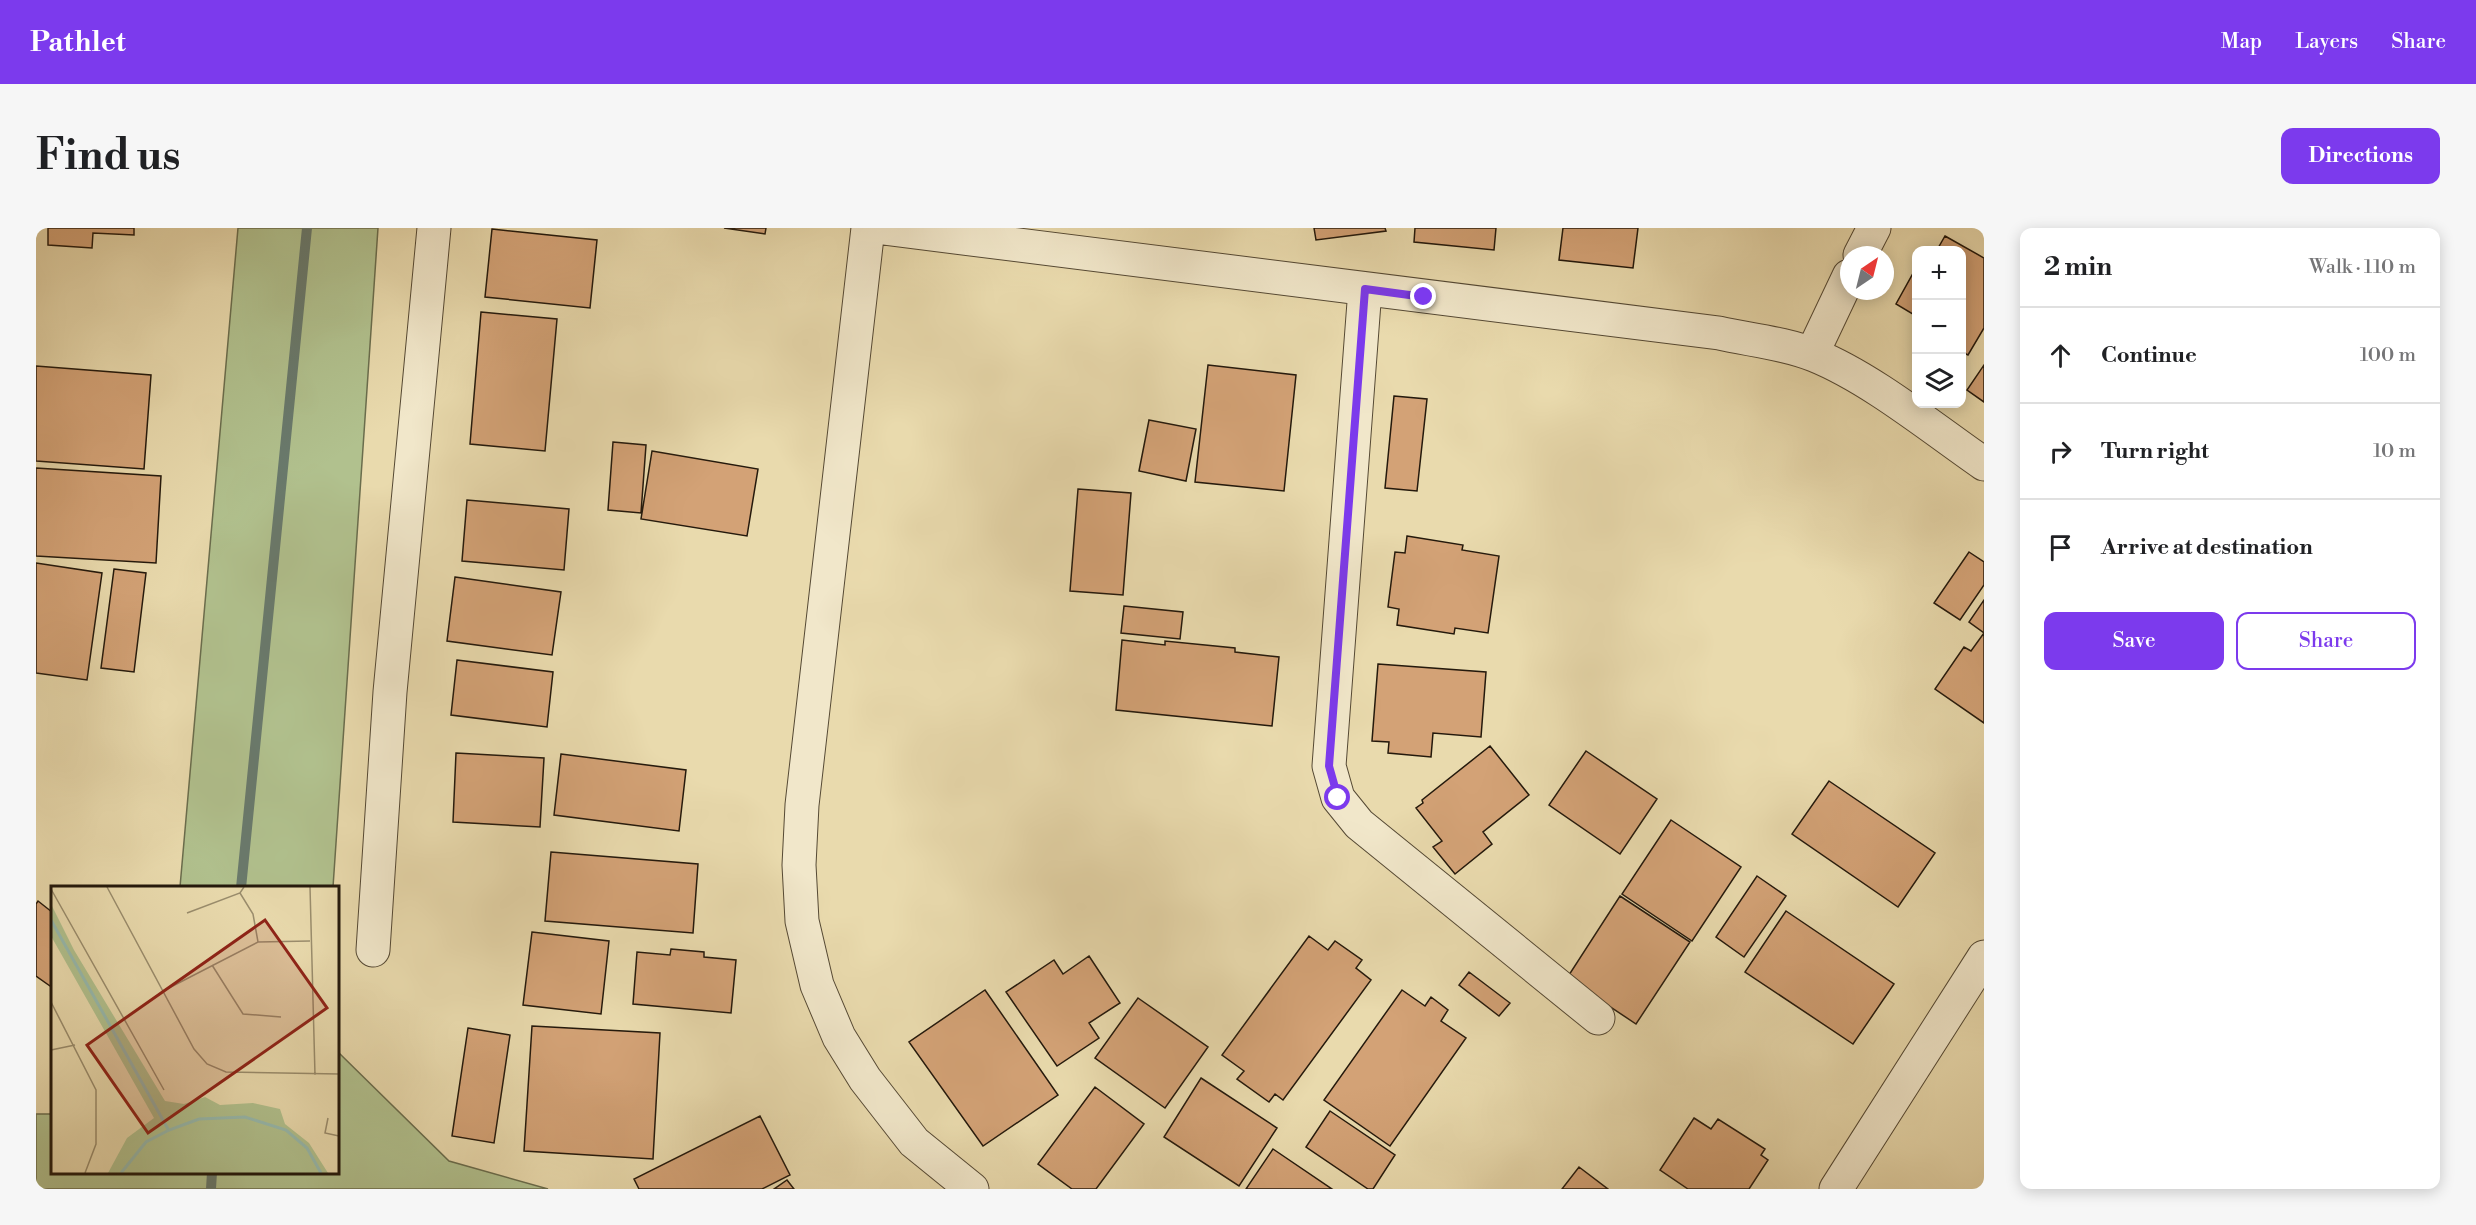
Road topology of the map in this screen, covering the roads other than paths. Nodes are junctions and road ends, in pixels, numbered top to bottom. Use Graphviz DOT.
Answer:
graph roads {
  1 [pos="434,228"];
  2 [pos="868,228"];
  3 [pos="883,228"];
  4 [pos="1874,228"];
  5 [pos="1865,246"];
  6 [pos="1365,289"];
  7 [pos="1840,295"];
  8 [pos="1812,354"];
  9 [pos="1984,464"];
  10 [pos="373,950"];
  11 [pos="1984,957"];
  12 [pos="1598,1018"];
  13 [pos="972,1189"];
  14 [pos="1836,1189"];
  1 -- 10 [label="street"];
  2 -- 13 [label="street"];
  3 -- 6 [label="street"];
  4 -- 5 [label="street"];
  6 -- 8 [label="street"];
  6 -- 12 [label="street"];
  7 -- 8 [label="street"];
  8 -- 9 [label="street"];
  11 -- 14 [label="street"];
}
